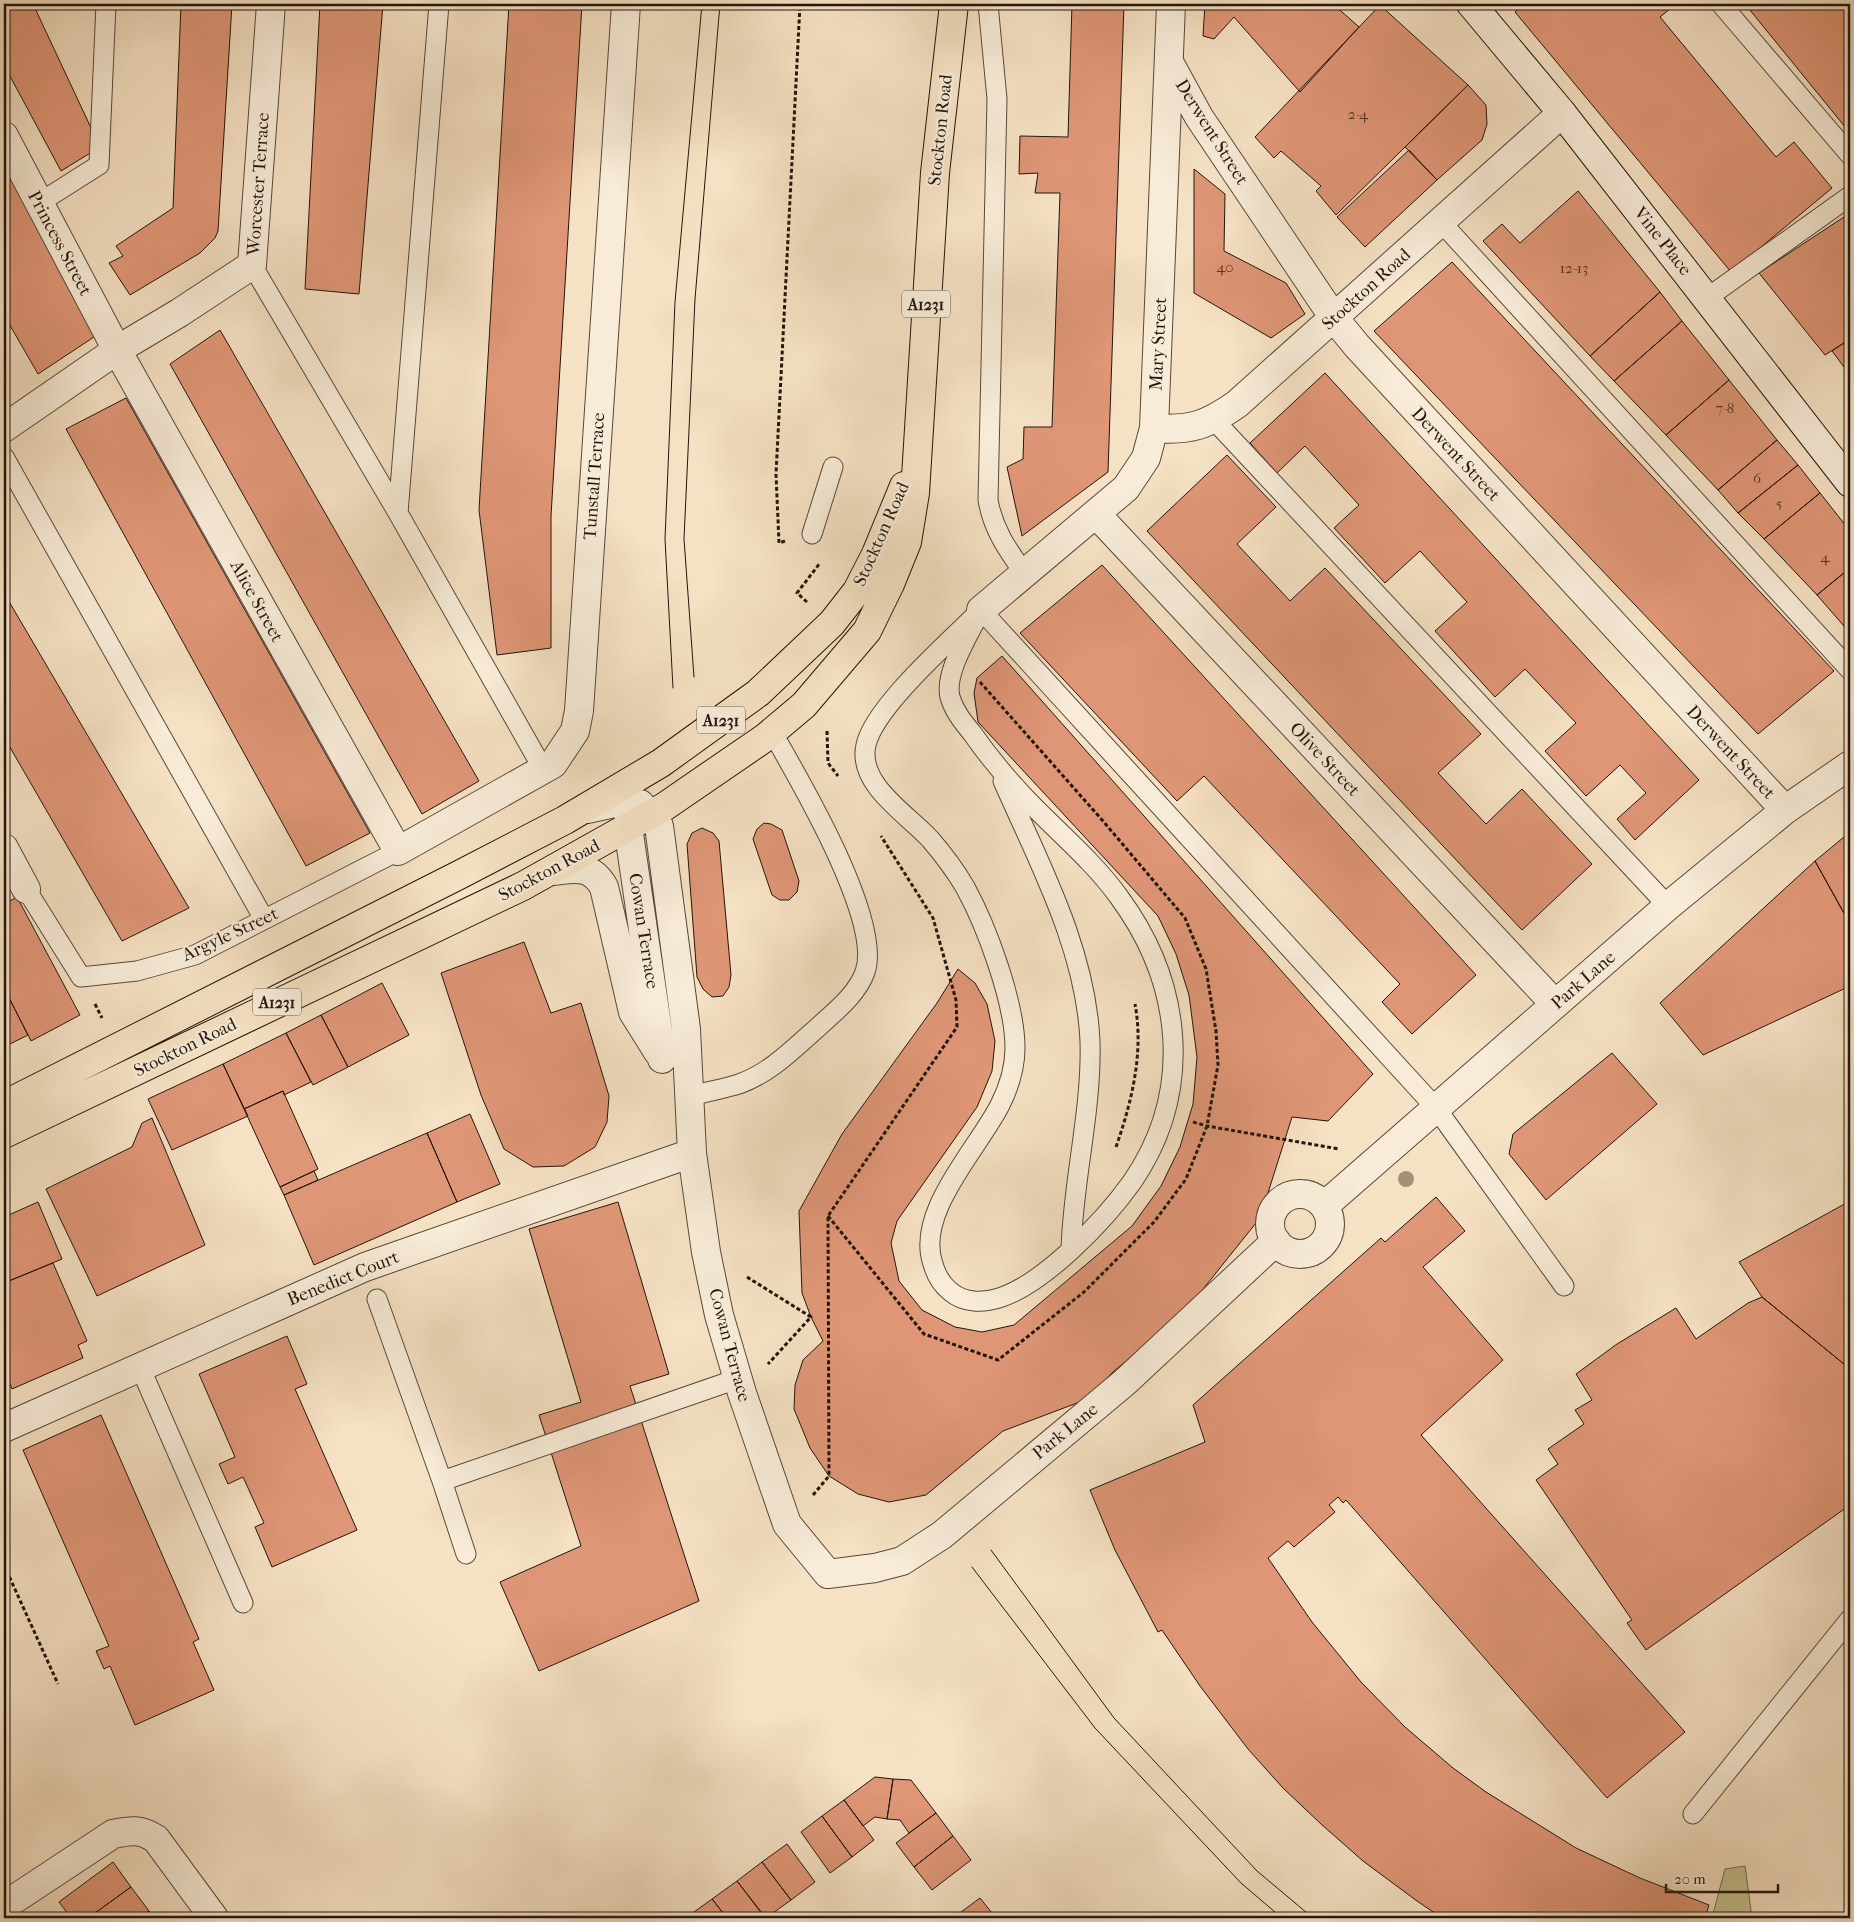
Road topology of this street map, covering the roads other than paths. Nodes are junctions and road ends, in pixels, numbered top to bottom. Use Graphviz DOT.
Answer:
graph roads {
  1 [pos="106,4"];
  2 [pos="271,4"];
  3 [pos="439,4"];
  4 [pos="626,4"];
  5 [pos="954,4"];
  6 [pos="966,4"];
  7 [pos="988,4"];
  8 [pos="1172,4"];
  9 [pos="1471,4"];
  10 [pos="1721,4"];
  11 [pos="952,34"];
  12 [pos="1170,64"];
  13 [pos="1562,113"];
  14 [pos="4,136"];
  15 [pos="1850,155"];
  16 [pos="1850,196"];
  17 [pos="39,203"];
  18 [pos="1440,222"];
  19 [pos="252,265"];
  20 [pos="1707,298"];
  21 [pos="1334,318"];
  22 [pos="117,350"];
  23 [pos="1214,420"];
  24 [pos="4,428"];
  25 [pos="1154,428"];
  26 [pos="918,436"];
  27 [pos="4,457"];
  28 [pos="833,467"];
  29 [pos="1850,483"];
  30 [pos="398,513"];
  31 [pos="1096,514"];
  32 [pos="812,534"];
  33 [pos="1024,573"];
  34 [pos="981,610"];
  35 [pos="1850,670"];
  36 [pos="772,732"];
  37 [pos="661,763"];
  38 [pos="1850,766"];
  39 [pos="543,769"];
  40 [pos="998,770"];
  41 [pos="690,789"];
  42 [pos="1785,810"];
  43 [pos="578,812"];
  44 [pos="636,815"];
  45 [pos="663,848"];
  46 [pos="398,851"];
  47 [pos="12,870"];
  48 [pos="551,871"];
  49 [pos="1668,906"];
  50 [pos="264,919"];
  51 [pos="1555,1004"];
  52 [pos="662,1059"];
  53 [pos="688,1097"];
  54 [pos="4,1105"];
  55 [pos="1436,1108"];
  56 [pos="4,1134"];
  57 [pos="692,1153"];
  58 [pos="1324,1206"];
  59 [pos="1276,1242"];
  60 [pos="1071,1249"];
  61 [pos="1564,1286"];
  62 [pos="377,1299"];
  63 [pos="140,1367"];
  64 [pos="739,1386"];
  65 [pos="4,1428"];
  66 [pos="442,1481"];
  67 [pos="466,1554"];
  68 [pos="828,1574"];
  69 [pos="243,1603"];
  70 [pos="1850,1619"];
  71 [pos="1693,1814"];
  72 [pos="4,1906"];
  73 [pos="214,1918"];
  1 -- 17 [label="lane"];
  2 -- 19 [label="street, Worcester Terrace"];
  3 -- 30 [label="lane"];
  4 -- 39 [label="street, Tunstall Terrace"];
  5 -- 11 [label="highway, Stockton Road / A1231"];
  6 -- 11 [label="highway, Stockton Road / A1231"];
  7 -- 33 [label="lane"];
  8 -- 12 [label="street, Mary Street"];
  9 -- 13 [label="street, Vine Place"];
  10 -- 15 [label="lane"];
  11 -- 26 [label="highway, Stockton Road / A1231"];
  12 -- 21 [label="street, Derwent Street"];
  12 -- 25 [label="street, Mary Street"];
  13 -- 18 [label="street, Stockton Road"];
  13 -- 20 [label="street, Vine Place"];
  14 -- 17 [label="street, Princess Street"];
  16 -- 20 [label="lane"];
  17 -- 22 [label="street, Princess Street"];
  18 -- 21 [label="street, Stockton Road"];
  18 -- 35 [label="lane"];
  19 -- 22 [label="street, Worcester Terrace"];
  19 -- 30 [label="lane"];
  20 -- 29 [label="street, Vine Place"];
  21 -- 23 [label="street, Stockton Road"];
  21 -- 42 [label="street, Derwent Street"];
  22 -- 24 [label="street, Worcester Terrace"];
  22 -- 46 [label="street, Alice Street"];
  23 -- 25 [label="street, Stockton Road"];
  23 -- 49 [label="lane"];
  25 -- 31 [label="street, Mary Street"];
  26 -- 36 [label="highway, Stockton Road / A1231"];
  26 -- 37 [label="highway, Stockton Road / A1231"];
  27 -- 50 [label="lane"];
  28 -- 32 [label="lane"];
  30 -- 39 [label="lane"];
  31 -- 33 [label="street, Mary Street"];
  31 -- 51 [label="street, Olive Street"];
  33 -- 34 [label="street, Mary Street"];
  34 -- 40 [label="lane"];
  34 -- 55 [label="lane"];
  34 -- 60 [label="lane"];
  36 -- 41 [label="highway, Stockton Road / A1231"];
  36 -- 53 [label="lane"];
  37 -- 43 [label="highway, Stockton Road / A1231"];
  37 -- 44 [label="street"];
  38 -- 42 [label="street, Park Lane"];
  39 -- 46 [label="street, Tunstall Terrace"];
  40 -- 60 [label="lane"];
  40 -- 60 [label="lane"];
  41 -- 44 [label="highway, Stockton Road / A1231"];
  41 -- 45 [label="street, Cowan Terrace"];
  42 -- 49 [label="street, Park Lane"];
  43 -- 44 [label="street"];
  43 -- 54 [label="highway, Stockton Road / A1231"];
  44 -- 45 [label="street, Cowan Terrace"];
  44 -- 48 [label="highway, Stockton Road / A1231"];
  44 -- 52 [label="street, Cowan Terrace"];
  45 -- 53 [label="street, Cowan Terrace"];
  46 -- 50 [label="lane, Argyle Street"];
  47 -- 50 [label="lane, Argyle Street"];
  48 -- 52 [label="street, Cowan Terrace"];
  48 -- 56 [label="highway, Stockton Road / A1231"];
  49 -- 51 [label="street, Park Lane"];
  51 -- 55 [label="street, Park Lane"];
  52 -- 53 [label="street, Cowan Terrace"];
  53 -- 57 [label="street, Cowan Terrace"];
  55 -- 58 [label="street, Park Lane"];
  55 -- 61 [label="lane"];
  57 -- 63 [label="street, Benedict Court"];
  57 -- 64 [label="street, Cowan Terrace"];
  58 -- 59 [label="street"];
  58 -- 59 [label="street"];
  59 -- 68 [label="street, Park Lane"];
  62 -- 66 [label="lane"];
  63 -- 65 [label="street, Benedict Court"];
  63 -- 69 [label="lane"];
  64 -- 66 [label="lane"];
  64 -- 68 [label="street, Cowan Terrace"];
  66 -- 67 [label="lane"];
  70 -- 71 [label="lane"];
  72 -- 73 [label="street"];
}
